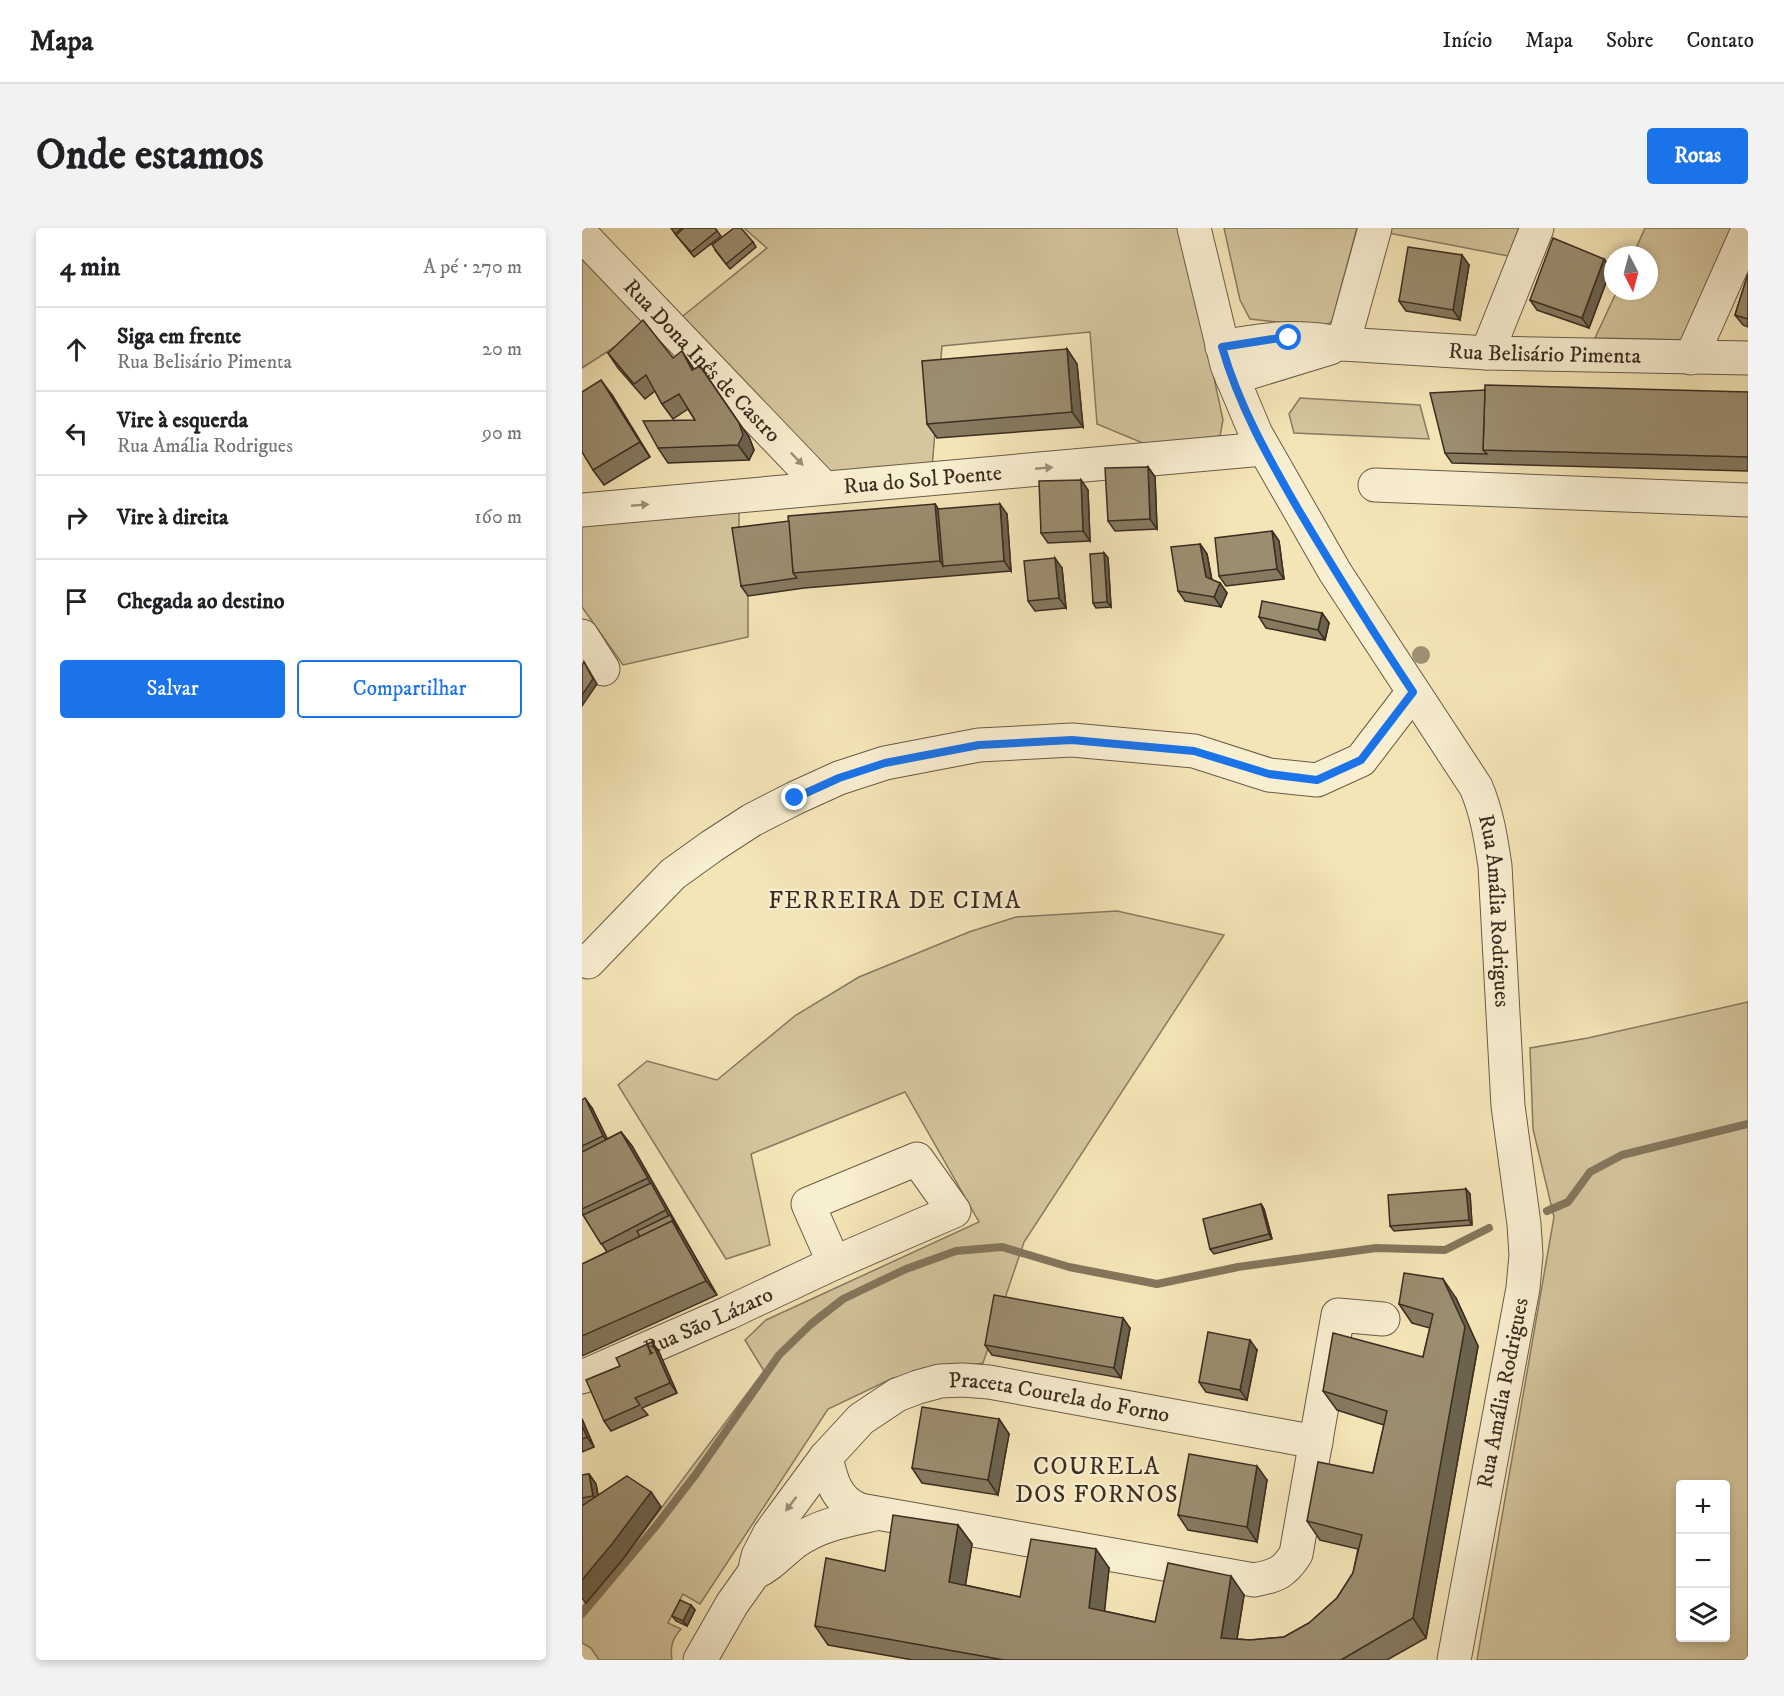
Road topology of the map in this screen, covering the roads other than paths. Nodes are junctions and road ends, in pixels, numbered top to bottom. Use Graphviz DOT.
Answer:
graph roads {
  1 [pos="1194,228"];
  2 [pos="1375,228"];
  3 [pos="1537,228"];
  4 [pos="1748,230"];
  5 [pos="582,235"];
  6 [pos="1342,344"];
  7 [pos="1222,347"];
  8 [pos="1487,353"];
  9 [pos="1691,358"];
  10 [pos="1748,358"];
  11 [pos="1232,378"];
  12 [pos="1263,449"];
  13 [pos="1375,485"];
  14 [pos="824,487"];
  15 [pos="1748,500"];
  16 [pos="582,510"];
  17 [pos="582,636"];
  18 [pos="603,669"];
  19 [pos="1413,692"];
  20 [pos="588,962"];
  21 [pos="834,1263"];
  22 [pos="1383,1319"];
  23 [pos="582,1377"];
  24 [pos="1316,1442"];
  25 [pos="826,1457"];
  26 [pos="875,1514"];
  27 [pos="754,1573"];
  28 [pos="713,1652"];
  29 [pos="1454,1660"];
  1 -- 7 [label="street, Rua Amália Rodrigues"];
  2 -- 6 [label="street"];
  3 -- 8 [label="street"];
  4 -- 9 [label="street"];
  5 -- 14 [label="street, Rua Dona Inês de Castro, one-way"];
  6 -- 7 [label="street, Rua Belisário Pimenta"];
  6 -- 8 [label="street, Rua Belisário Pimenta"];
  6 -- 11 [label="street, Rua Belisário Pimenta"];
  7 -- 11 [label="street, Rua Amália Rodrigues"];
  8 -- 9 [label="street, Rua Belisário Pimenta"];
  9 -- 10 [label="street, Rua Belisário Pimenta"];
  11 -- 12 [label="street, Rua Amália Rodrigues"];
  14 -- 12 [label="street, Rua do Sol Poente, one-way"];
  12 -- 19 [label="street, Rua Amália Rodrigues"];
  13 -- 15 [label="street"];
  16 -- 14 [label="street, Rua do Sol Poente, one-way"];
  17 -- 18 [label="street"];
  19 -- 20 [label="street"];
  19 -- 29 [label="street, Rua Amália Rodrigues"];
  21 -- 23 [label="street, Rua São Lázaro"];
  22 -- 24 [label="street, Praceta Courela do Forno"];
  24 -- 25 [label="street, Praceta Courela do Forno"];
  24 -- 26 [label="street, Praceta Courela do Forno"];
  25 -- 26 [label="street, Praceta Courela do Forno"];
  25 -- 27 [label="street, Praceta Courela do Forno, one-way"];
  26 -- 27 [label="street, Praceta Courela do Forno"];
  27 -- 28 [label="street, Praceta Courela do Forno"];
}
